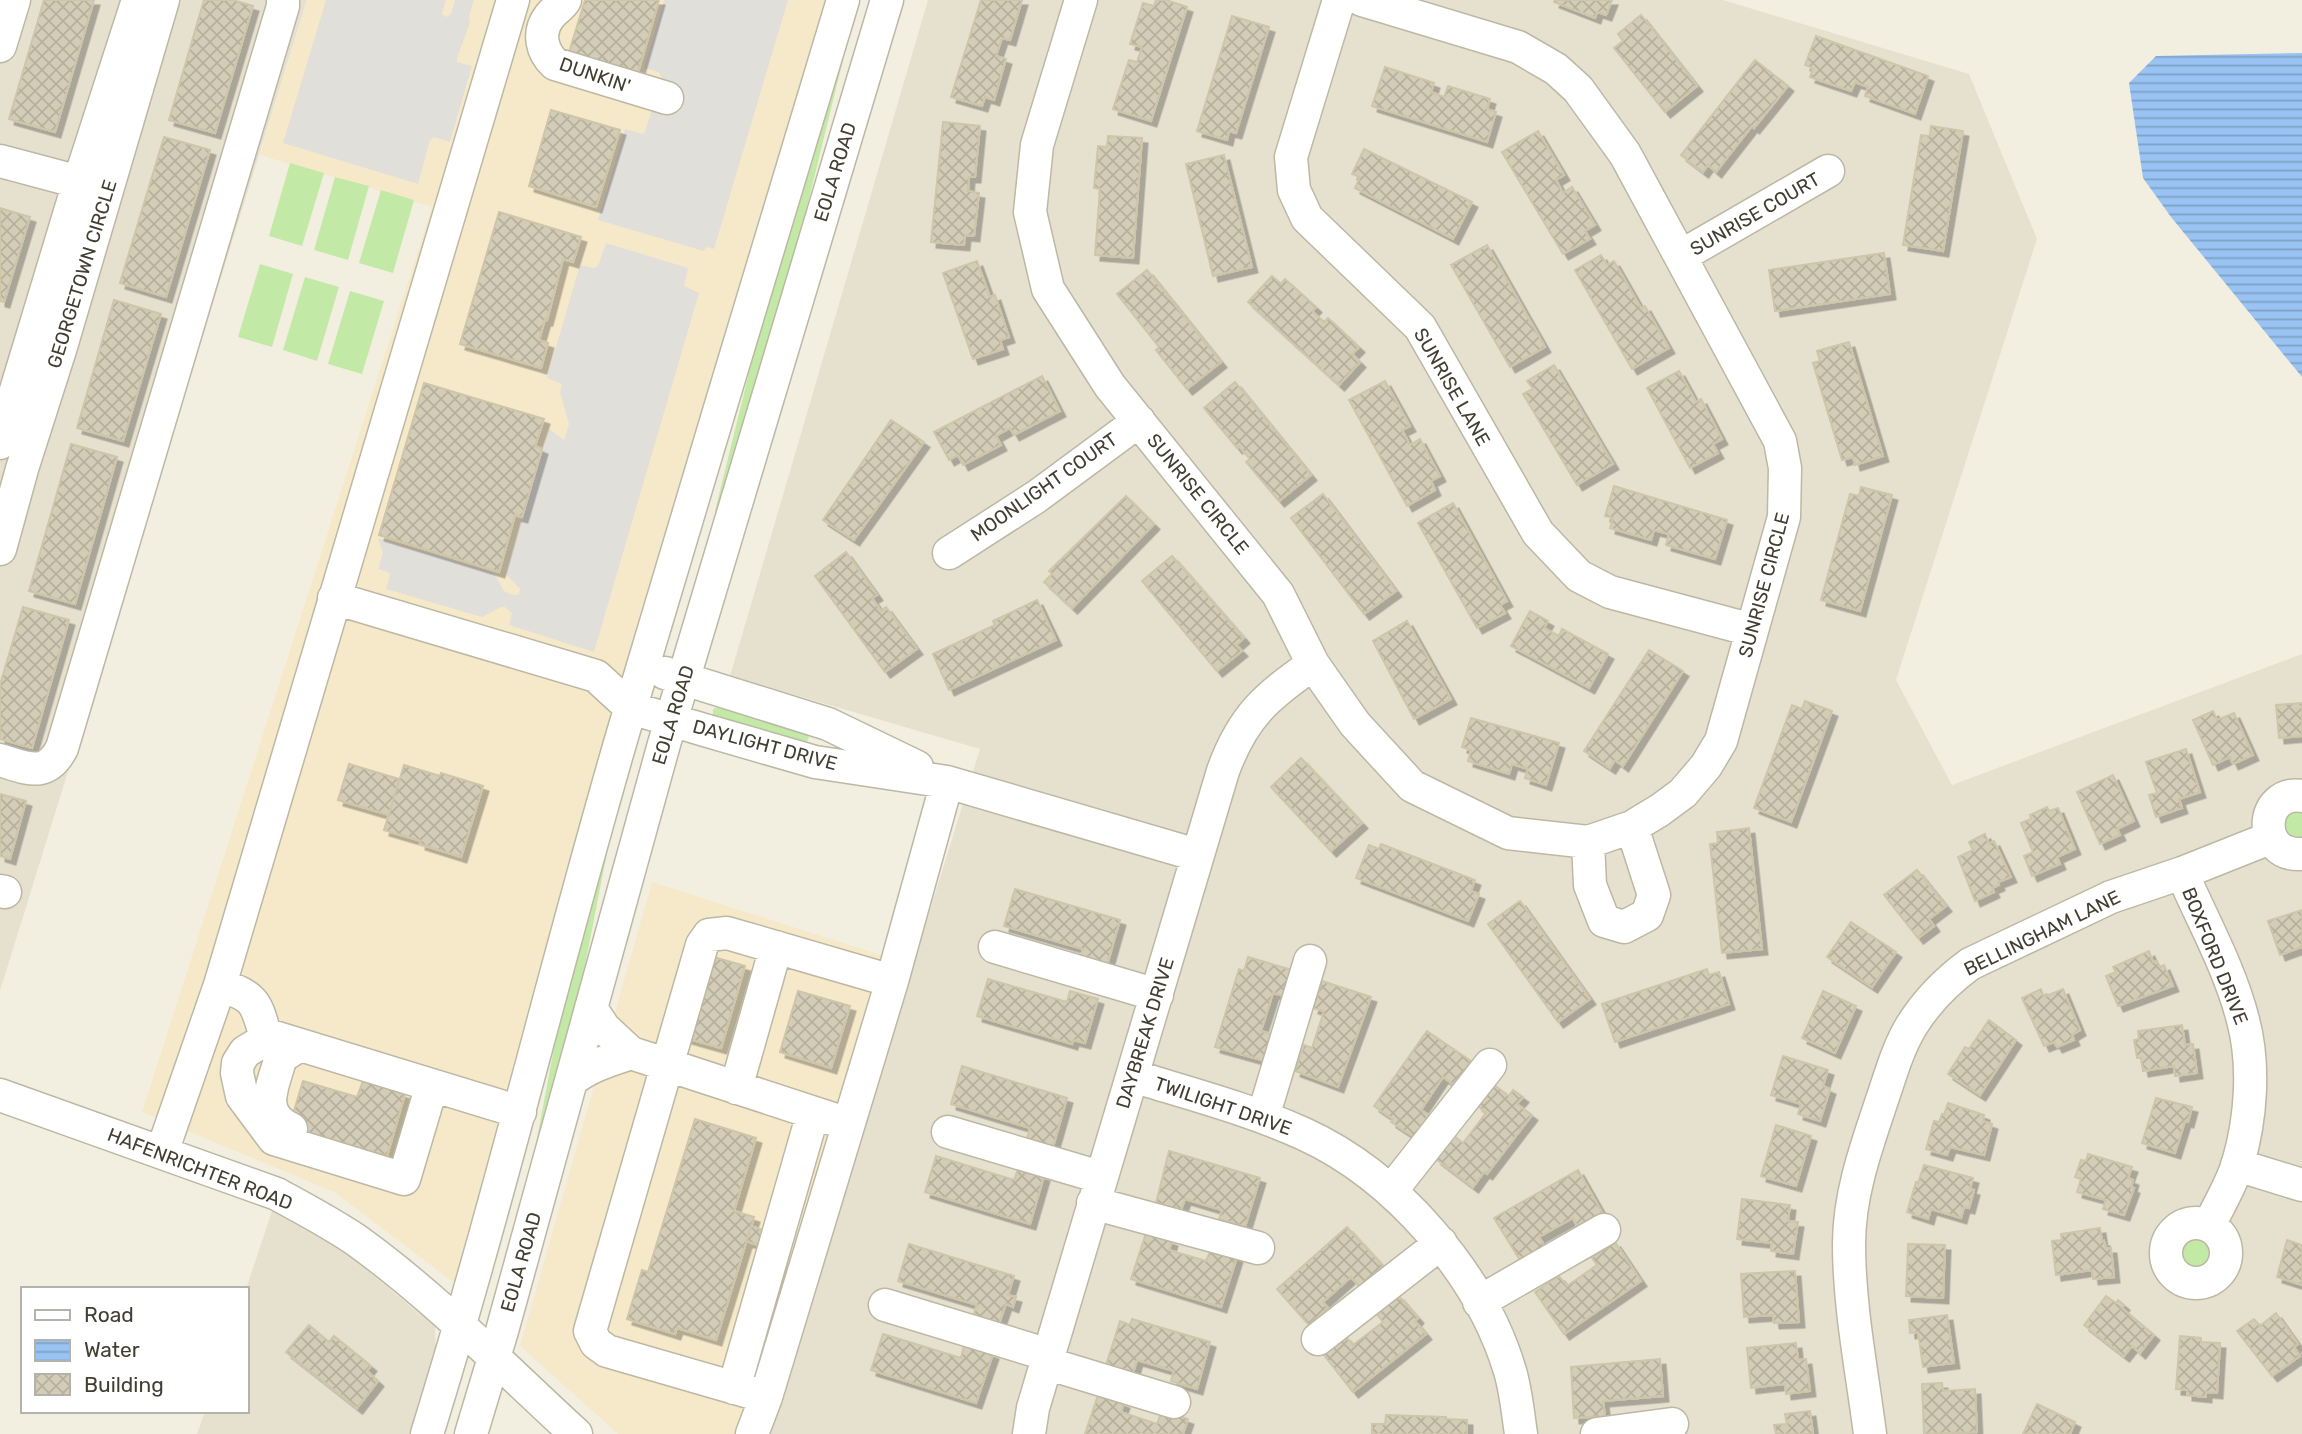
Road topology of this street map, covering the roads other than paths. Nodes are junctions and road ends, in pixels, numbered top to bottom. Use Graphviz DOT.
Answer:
graph roads {
  1 [pos="14,0"];
  2 [pos="138,0"];
  3 [pos="163,0"];
  4 [pos="283,0"];
  5 [pos="513,0"];
  6 [pos="565,0"];
  7 [pos="843,0"];
  8 [pos="887,0"];
  9 [pos="1081,0"];
  10 [pos="1339,0"];
  11 [pos="1362,0"];
  12 [pos="1,39"];
  13 [pos="667,98"];
  14 [pos="0,161"];
  15 [pos="1828,171"];
  16 [pos="93,187"];
  17 [pos="1681,256"];
  18 [pos="1139,421"];
  19 [pos="0,443"];
  20 [pos="11,465"];
  21 [pos="0,549"];
  22 [pos="949,553"];
  23 [pos="334,598"];
  24 [pos="1752,630"];
  25 [pos="1313,664"];
  26 [pos="644,667"];
  27 [pos="596,676"];
  28 [pos="684,679"];
  29 [pos="631,708"];
  30 [pos="672,720"];
  31 [pos="0,760"];
  32 [pos="947,782"];
  33 [pos="2302,796"];
  34 [pos="1632,827"];
  35 [pos="2270,838"];
  36 [pos="1588,842"];
  37 [pos="2302,854"];
  38 [pos="1197,855"];
  39 [pos="2182,873"];
  40 [pos="776,947"];
  41 [pos="995,947"];
  42 [pos="1310,961"];
  43 [pos="892,981"];
  44 [pos="219,985"];
  45 [pos="1157,995"];
  46 [pos="591,1009"];
  47 [pos="266,1038"];
  48 [pos="300,1045"];
  49 [pos="631,1053"];
  50 [pos="667,1065"];
  51 [pos="1490,1065"];
  52 [pos="1133,1076"];
  53 [pos="572,1080"];
  54 [pos="432,1085"];
  55 [pos="736,1088"];
  56 [pos="0,1095"];
  57 [pos="520,1112"];
  58 [pos="813,1113"];
  59 [pos="1263,1117"];
  60 [pos="848,1124"];
  61 [pos="948,1132"];
  62 [pos="162,1152"];
  63 [pos="2237,1164"];
  64 [pos="408,1165"];
  65 [pos="2302,1185"];
  66 [pos="1097,1190"];
  67 [pos="1391,1191"];
  68 [pos="2209,1226"];
  69 [pos="1604,1230"];
  70 [pos="1441,1243"];
  71 [pos="1258,1248"];
  72 [pos="1479,1302"];
  73 [pos="885,1306"];
  74 [pos="460,1327"];
  75 [pos="1318,1339"];
  76 [pos="494,1359"];
  77 [pos="1048,1359"];
  78 [pos="734,1388"];
  79 [pos="766,1398"];
  80 [pos="1174,1402"];
  81 [pos="1672,1424"];
  82 [pos="428,1434"];
  83 [pos="471,1434"];
  84 [pos="576,1434"];
  85 [pos="752,1434"];
  86 [pos="1029,1434"];
  87 [pos="1521,1434"];
  88 [pos="1597,1434"];
  89 [pos="1870,1434"];
  1 -- 12 [label="street"];
  2 -- 16 [label="street, GEORGETOWN CIRCLE"];
  3 -- 16 [label="street, GEORGETOWN CIRCLE"];
  4 -- 31 [label="street"];
  5 -- 23 [label="street"];
  6 -- 13 [label="street, DUNKIN'"];
  7 -- 26 [label="street, EOLA ROAD"];
  8 -- 28 [label="street, EOLA ROAD"];
  9 -- 18 [label="street, SUNRISE CIRCLE"];
  10 -- 24 [label="street, SUNRISE LANE"];
  11 -- 17 [label="street, SUNRISE CIRCLE"];
  14 -- 16 [label="street"];
  15 -- 17 [label="street, SUNRISE COURT"];
  16 -- 19 [label="street, GEORGETOWN CIRCLE"];
  16 -- 20 [label="street, GEORGETOWN CIRCLE"];
  17 -- 24 [label="street, SUNRISE CIRCLE"];
  18 -- 22 [label="street, MOONLIGHT COURT"];
  18 -- 25 [label="street, SUNRISE CIRCLE"];
  20 -- 21 [label="street, GEORGETOWN CIRCLE"];
  23 -- 27 [label="street, DAYLIGHT DRIVE"];
  23 -- 44 [label="street"];
  24 -- 34 [label="street, SUNRISE CIRCLE"];
  25 -- 36 [label="street, SUNRISE CIRCLE"];
  25 -- 38 [label="street, DAYBREAK DRIVE"];
  26 -- 27 [label="street, DAYLIGHT DRIVE"];
  26 -- 28 [label="street, DAYLIGHT DRIVE"];
  26 -- 29 [label="street, EOLA ROAD"];
  27 -- 29 [label="street, DAYLIGHT DRIVE"];
  28 -- 30 [label="street, EOLA ROAD"];
  28 -- 32 [label="street, DAYLIGHT DRIVE"];
  29 -- 30 [label="street, DAYLIGHT DRIVE"];
  29 -- 57 [label="street, EOLA ROAD"];
  30 -- 32 [label="street, DAYLIGHT DRIVE"];
  30 -- 46 [label="street, EOLA ROAD"];
  32 -- 38 [label="street, DAYLIGHT DRIVE"];
  32 -- 43 [label="street"];
  33 -- 35 [label="street"];
  34 -- 36 [label="street, SUNRISE CIRCLE"];
  34 -- 36 [label="street"];
  35 -- 37 [label="street"];
  35 -- 39 [label="street, BELLINGHAM LANE"];
  38 -- 45 [label="street, DAYBREAK DRIVE"];
  39 -- 63 [label="street, BOXFORD DRIVE"];
  39 -- 89 [label="street, BELLINGHAM LANE"];
  40 -- 43 [label="street"];
  40 -- 50 [label="street"];
  40 -- 55 [label="street"];
  41 -- 45 [label="street"];
  42 -- 59 [label="street"];
  43 -- 60 [label="street"];
  44 -- 47 [label="street"];
  44 -- 62 [label="street"];
  45 -- 52 [label="street, DAYBREAK DRIVE"];
  46 -- 49 [label="street"];
  46 -- 53 [label="street, EOLA ROAD"];
  47 -- 48 [label="street"];
  47 -- 64 [label="street"];
  48 -- 54 [label="street"];
  48 -- 64 [label="street"];
  49 -- 50 [label="street"];
  49 -- 53 [label="street"];
  50 -- 55 [label="street"];
  50 -- 78 [label="street"];
  51 -- 67 [label="street"];
  52 -- 59 [label="street, TWILIGHT DRIVE"];
  52 -- 66 [label="street, DAYBREAK DRIVE"];
  53 -- 76 [label="street, EOLA ROAD"];
  54 -- 57 [label="street"];
  54 -- 64 [label="street"];
  55 -- 58 [label="street"];
  56 -- 62 [label="street, HAFENRICHTER ROAD"];
  57 -- 74 [label="street, EOLA ROAD"];
  58 -- 60 [label="street"];
  58 -- 78 [label="street"];
  59 -- 67 [label="street, TWILIGHT DRIVE"];
  60 -- 79 [label="street"];
  61 -- 66 [label="street"];
  62 -- 74 [label="street, HAFENRICHTER ROAD"];
  63 -- 65 [label="street"];
  63 -- 68 [label="street, BOXFORD DRIVE"];
  66 -- 71 [label="street"];
  66 -- 77 [label="street, DAYBREAK DRIVE"];
  67 -- 70 [label="street, TWILIGHT DRIVE"];
  69 -- 72 [label="street"];
  70 -- 72 [label="street, TWILIGHT DRIVE"];
  70 -- 75 [label="street"];
  72 -- 87 [label="street, TWILIGHT DRIVE"];
  73 -- 77 [label="street"];
  74 -- 76 [label="street, HAFENRICHTER ROAD"];
  74 -- 82 [label="street, EOLA ROAD"];
  76 -- 83 [label="street, EOLA ROAD"];
  76 -- 84 [label="street, HAFENRICHTER ROAD"];
  77 -- 80 [label="street"];
  77 -- 86 [label="street, DAYBREAK DRIVE"];
  78 -- 79 [label="street"];
  79 -- 85 [label="street"];
  81 -- 88 [label="street"];
}
